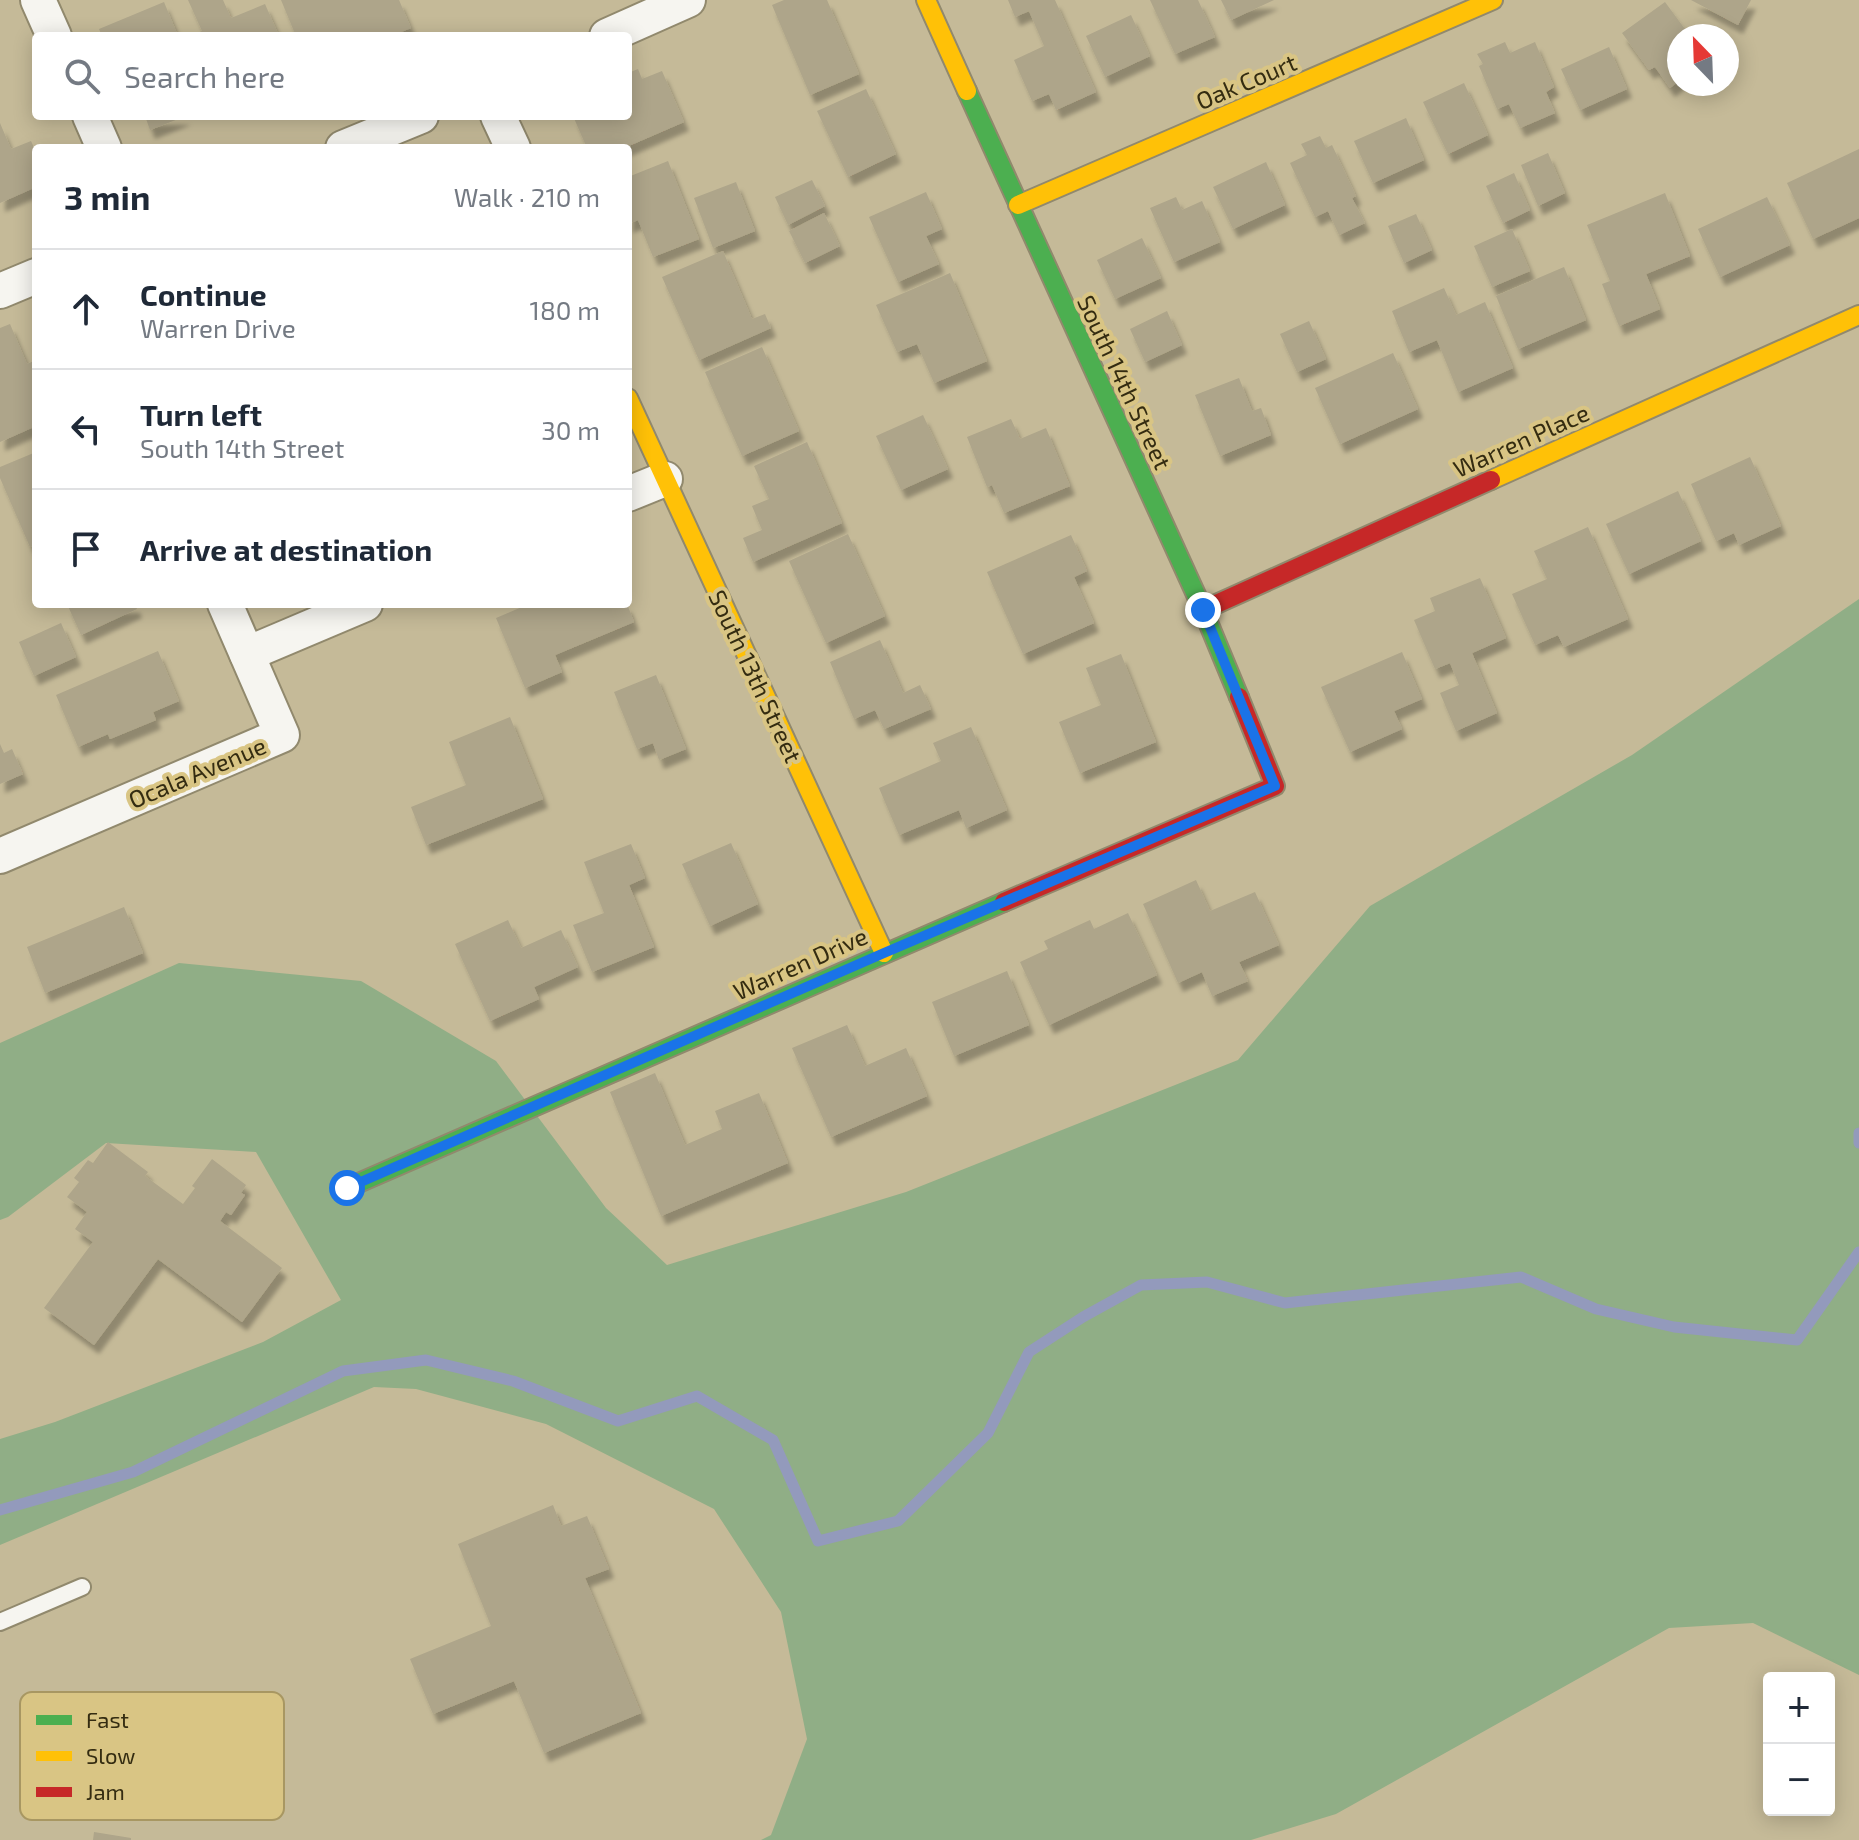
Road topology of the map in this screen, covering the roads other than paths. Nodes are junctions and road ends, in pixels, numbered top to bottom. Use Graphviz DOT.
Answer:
graph roads {
  1 [pos="688,0"];
  2 [pos="926,0"];
  3 [pos="1493,0"];
  4 [pos="41,1"];
  5 [pos="53,32"];
  6 [pos="616,32"];
  7 [pos="92,120"];
  8 [pos="411,120"];
  9 [pos="500,120"];
  10 [pos="102,144"];
  11 [pos="353,144"];
  12 [pos="511,144"];
  13 [pos="1018,205"];
  14 [pos="32,278"];
  15 [pos="0,291"];
  16 [pos="1859,315"];
  17 [pos="632,407"];
  18 [pos="665,479"];
  19 [pos="632,492"];
  20 [pos="227,608"];
  21 [pos="356,608"];
  22 [pos="1203,610"];
  23 [pos="247,654"];
  24 [pos="1275,786"];
  25 [pos="0,856"];
  26 [pos="884,953"];
  27 [pos="347,1188"];
  28 [pos="82,1587"];
  29 [pos="0,1622"];
  1 -- 6 [label="street"];
  2 -- 13 [label="street, South 14th Street"];
  3 -- 13 [label="street, Oak Court"];
  4 -- 5 [label="street"];
  7 -- 10 [label="street"];
  8 -- 11 [label="street"];
  9 -- 12 [label="street"];
  13 -- 22 [label="street, South 14th Street"];
  14 -- 15 [label="street"];
  16 -- 22 [label="street, Warren Place"];
  17 -- 18 [label="street, South 13th Street"];
  18 -- 19 [label="street"];
  18 -- 26 [label="street, South 13th Street"];
  20 -- 23 [label="street"];
  21 -- 23 [label="street"];
  22 -- 24 [label="street, South 14th Street"];
  23 -- 25 [label="street, Ocala Avenue"];
  24 -- 26 [label="street, Warren Drive"];
  26 -- 27 [label="street, Warren Drive"];
  28 -- 29 [label="lane"];
}
